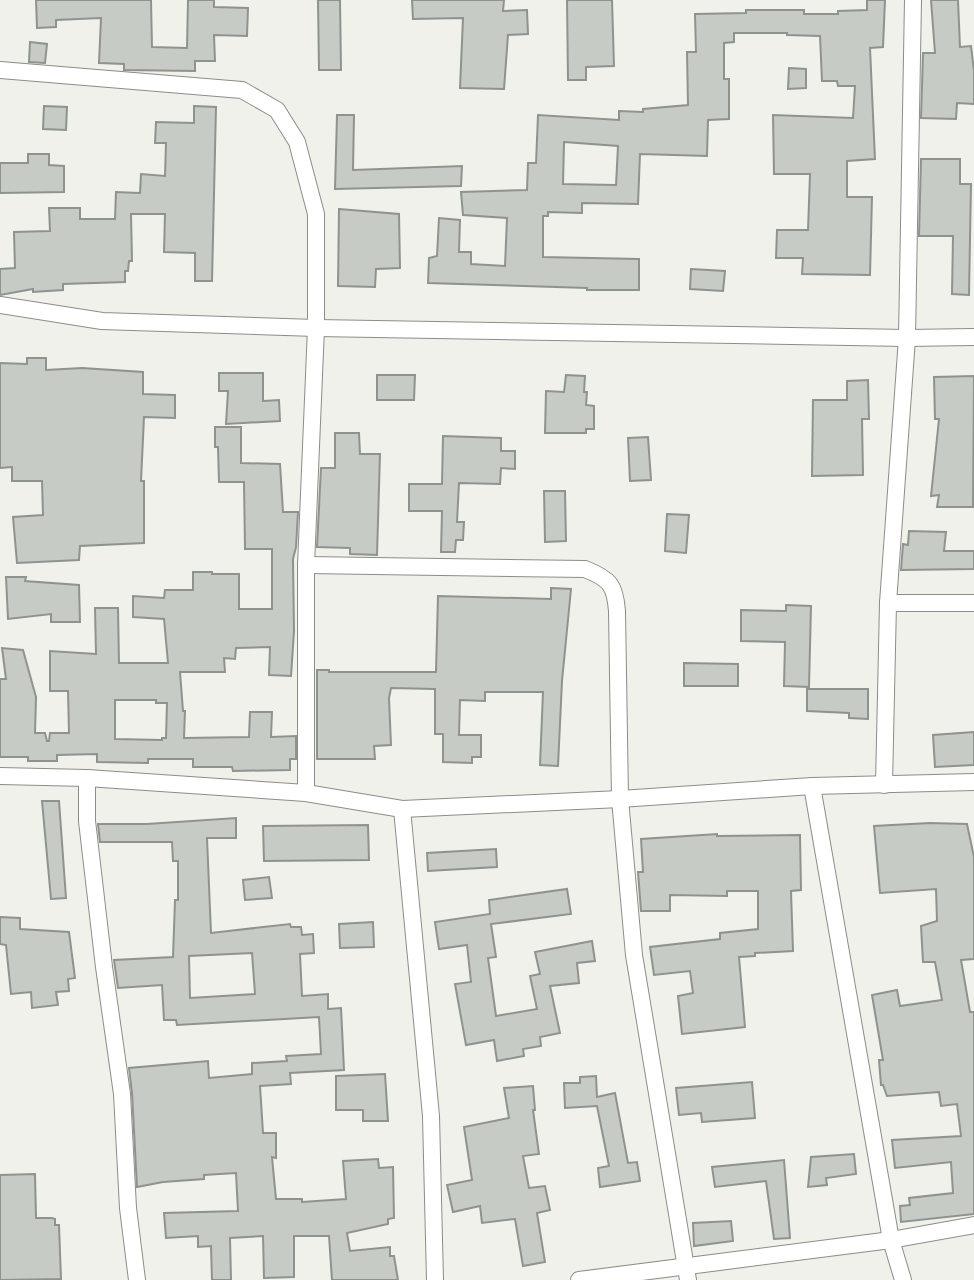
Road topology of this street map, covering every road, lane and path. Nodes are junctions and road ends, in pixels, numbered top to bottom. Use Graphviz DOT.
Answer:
graph roads {
  1 [pos="913,0"];
  2 [pos="0,70"];
  3 [pos="0,305"];
  4 [pos="316,328"];
  5 [pos="974,337"];
  6 [pos="907,338"];
  7 [pos="306,565"];
  8 [pos="888,603"];
  9 [pos="974,603"];
  10 [pos="0,776"];
  11 [pos="87,778"];
  12 [pos="974,782"];
  13 [pos="884,785"];
  14 [pos="812,786"];
  15 [pos="306,793"];
  16 [pos="620,799"];
  17 [pos="402,810"];
  18 [pos="974,1225"];
  19 [pos="891,1240"];
  20 [pos="687,1273"];
  21 [pos="137,1280"];
  22 [pos="435,1280"];
  23 [pos="579,1280"];
  24 [pos="903,1280"];
  1 -- 6 [label="street"];
  2 -- 4 [label="street"];
  3 -- 4 [label="street"];
  4 -- 6 [label="street"];
  4 -- 7 [label="street"];
  5 -- 6 [label="street"];
  6 -- 8 [label="street"];
  7 -- 15 [label="street"];
  7 -- 16 [label="street"];
  8 -- 9 [label="street"];
  8 -- 13 [label="street"];
  10 -- 11 [label="street"];
  11 -- 15 [label="street"];
  11 -- 21 [label="street"];
  12 -- 13 [label="street"];
  13 -- 14 [label="street"];
  14 -- 16 [label="street"];
  14 -- 19 [label="street"];
  15 -- 17 [label="street"];
  16 -- 17 [label="street"];
  16 -- 20 [label="street"];
  17 -- 22 [label="street"];
  18 -- 19 [label="street"];
  19 -- 20 [label="street"];
  19 -- 24 [label="street"];
  20 -- 23 [label="street"];
}
